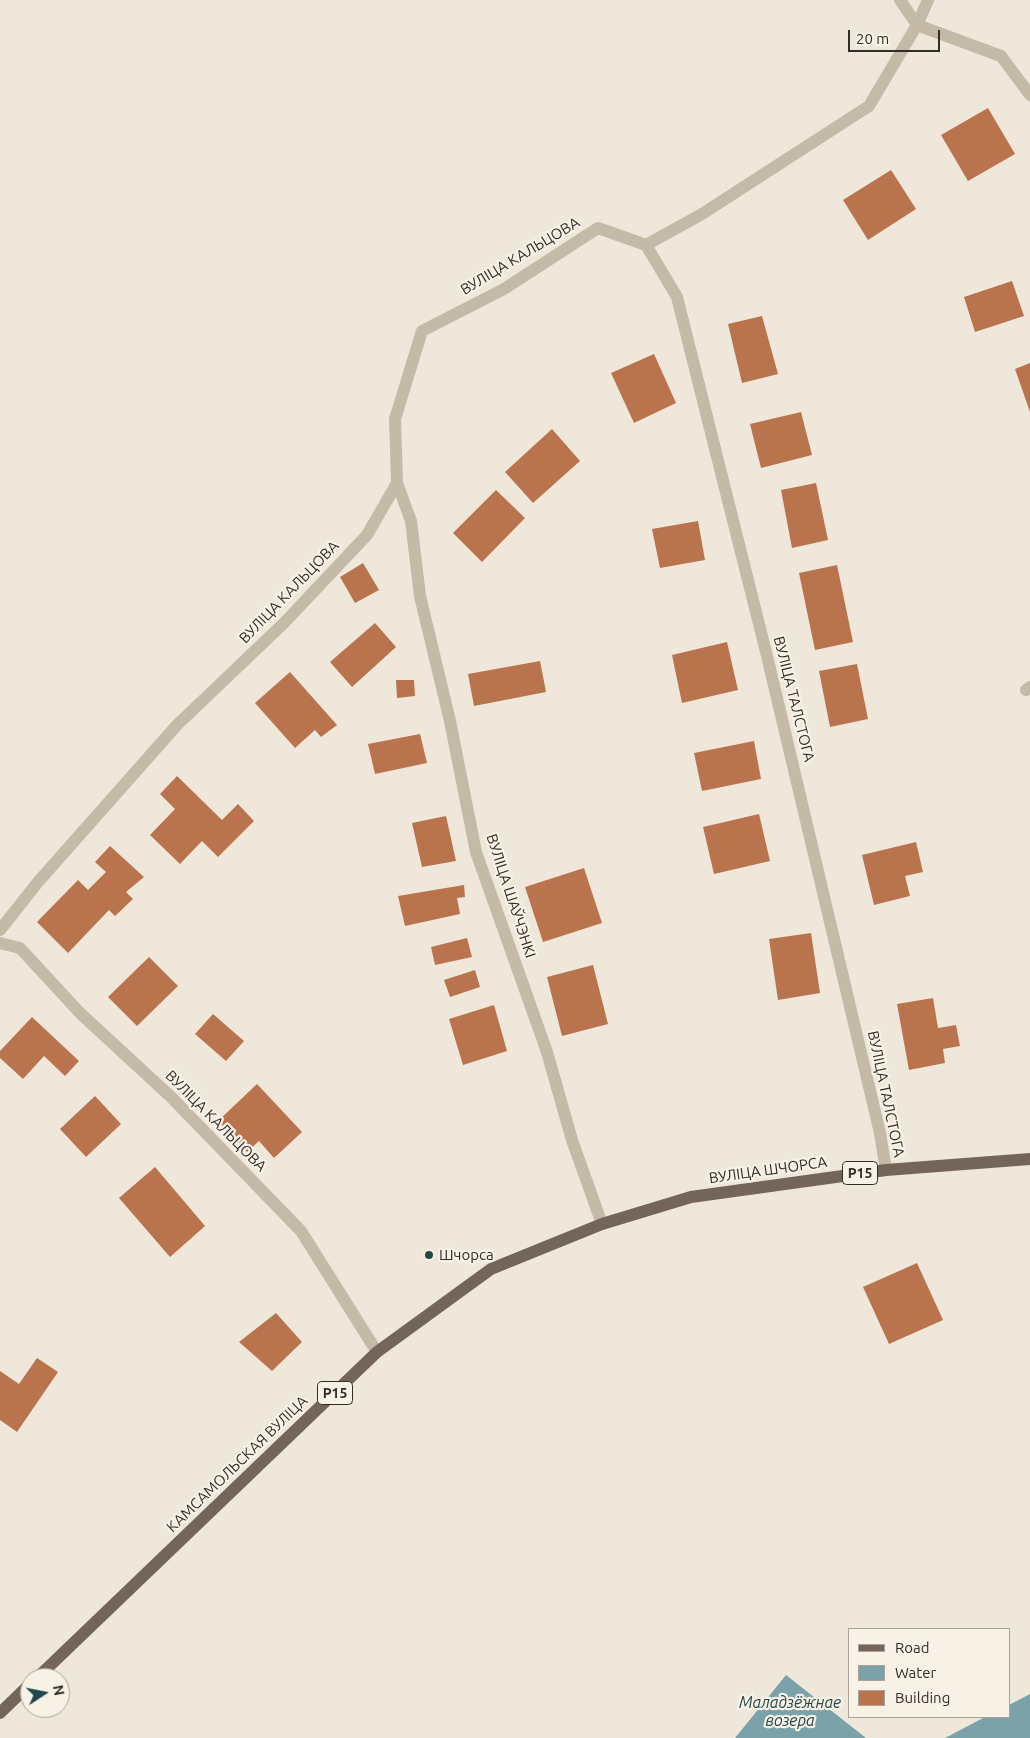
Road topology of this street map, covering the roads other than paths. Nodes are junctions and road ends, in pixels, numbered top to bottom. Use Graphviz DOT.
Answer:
graph roads {
  1 [pos="900,0"];
  2 [pos="928,0"];
  3 [pos="917,25"];
  4 [pos="1030,96"];
  5 [pos="646,245"];
  6 [pos="398,483"];
  7 [pos="0,930"];
  8 [pos="0,943"];
  9 [pos="1030,1159"];
  10 [pos="886,1170"];
  11 [pos="691,1197"];
  12 [pos="602,1224"];
  13 [pos="377,1352"];
  14 [pos="47,1668"];
  15 [pos="20,1694"];
  16 [pos="0,1713"];
  1 -- 3 [label="street"];
  2 -- 3 [label="street"];
  3 -- 4 [label="street"];
  3 -- 5 [label="street"];
  5 -- 6 [label="street, ВУЛІЦА КАЛЬЦОВА"];
  5 -- 10 [label="street, ВУЛІЦА ТАЛСТОГА"];
  6 -- 7 [label="street, ВУЛІЦА КАЛЬЦОВА"];
  6 -- 12 [label="street, ВУЛІЦА ШАЎЧЭНКІ"];
  8 -- 13 [label="street, ВУЛІЦА КАЛЬЦОВА"];
  9 -- 10 [label="main road, ВУЛІЦА ШЧОРСА / Р15"];
  10 -- 11 [label="main road, ВУЛІЦА ШЧОРСА / Р15"];
  11 -- 12 [label="main road, КАМСАМОЛЬСКАЯ ВУЛІЦА / Р15"];
  12 -- 13 [label="main road, КАМСАМОЛЬСКАЯ ВУЛІЦА / Р15"];
  13 -- 14 [label="main road, КАМСАМОЛЬСКАЯ ВУЛІЦА / Р15"];
  15 -- 16 [label="main road"];
}
